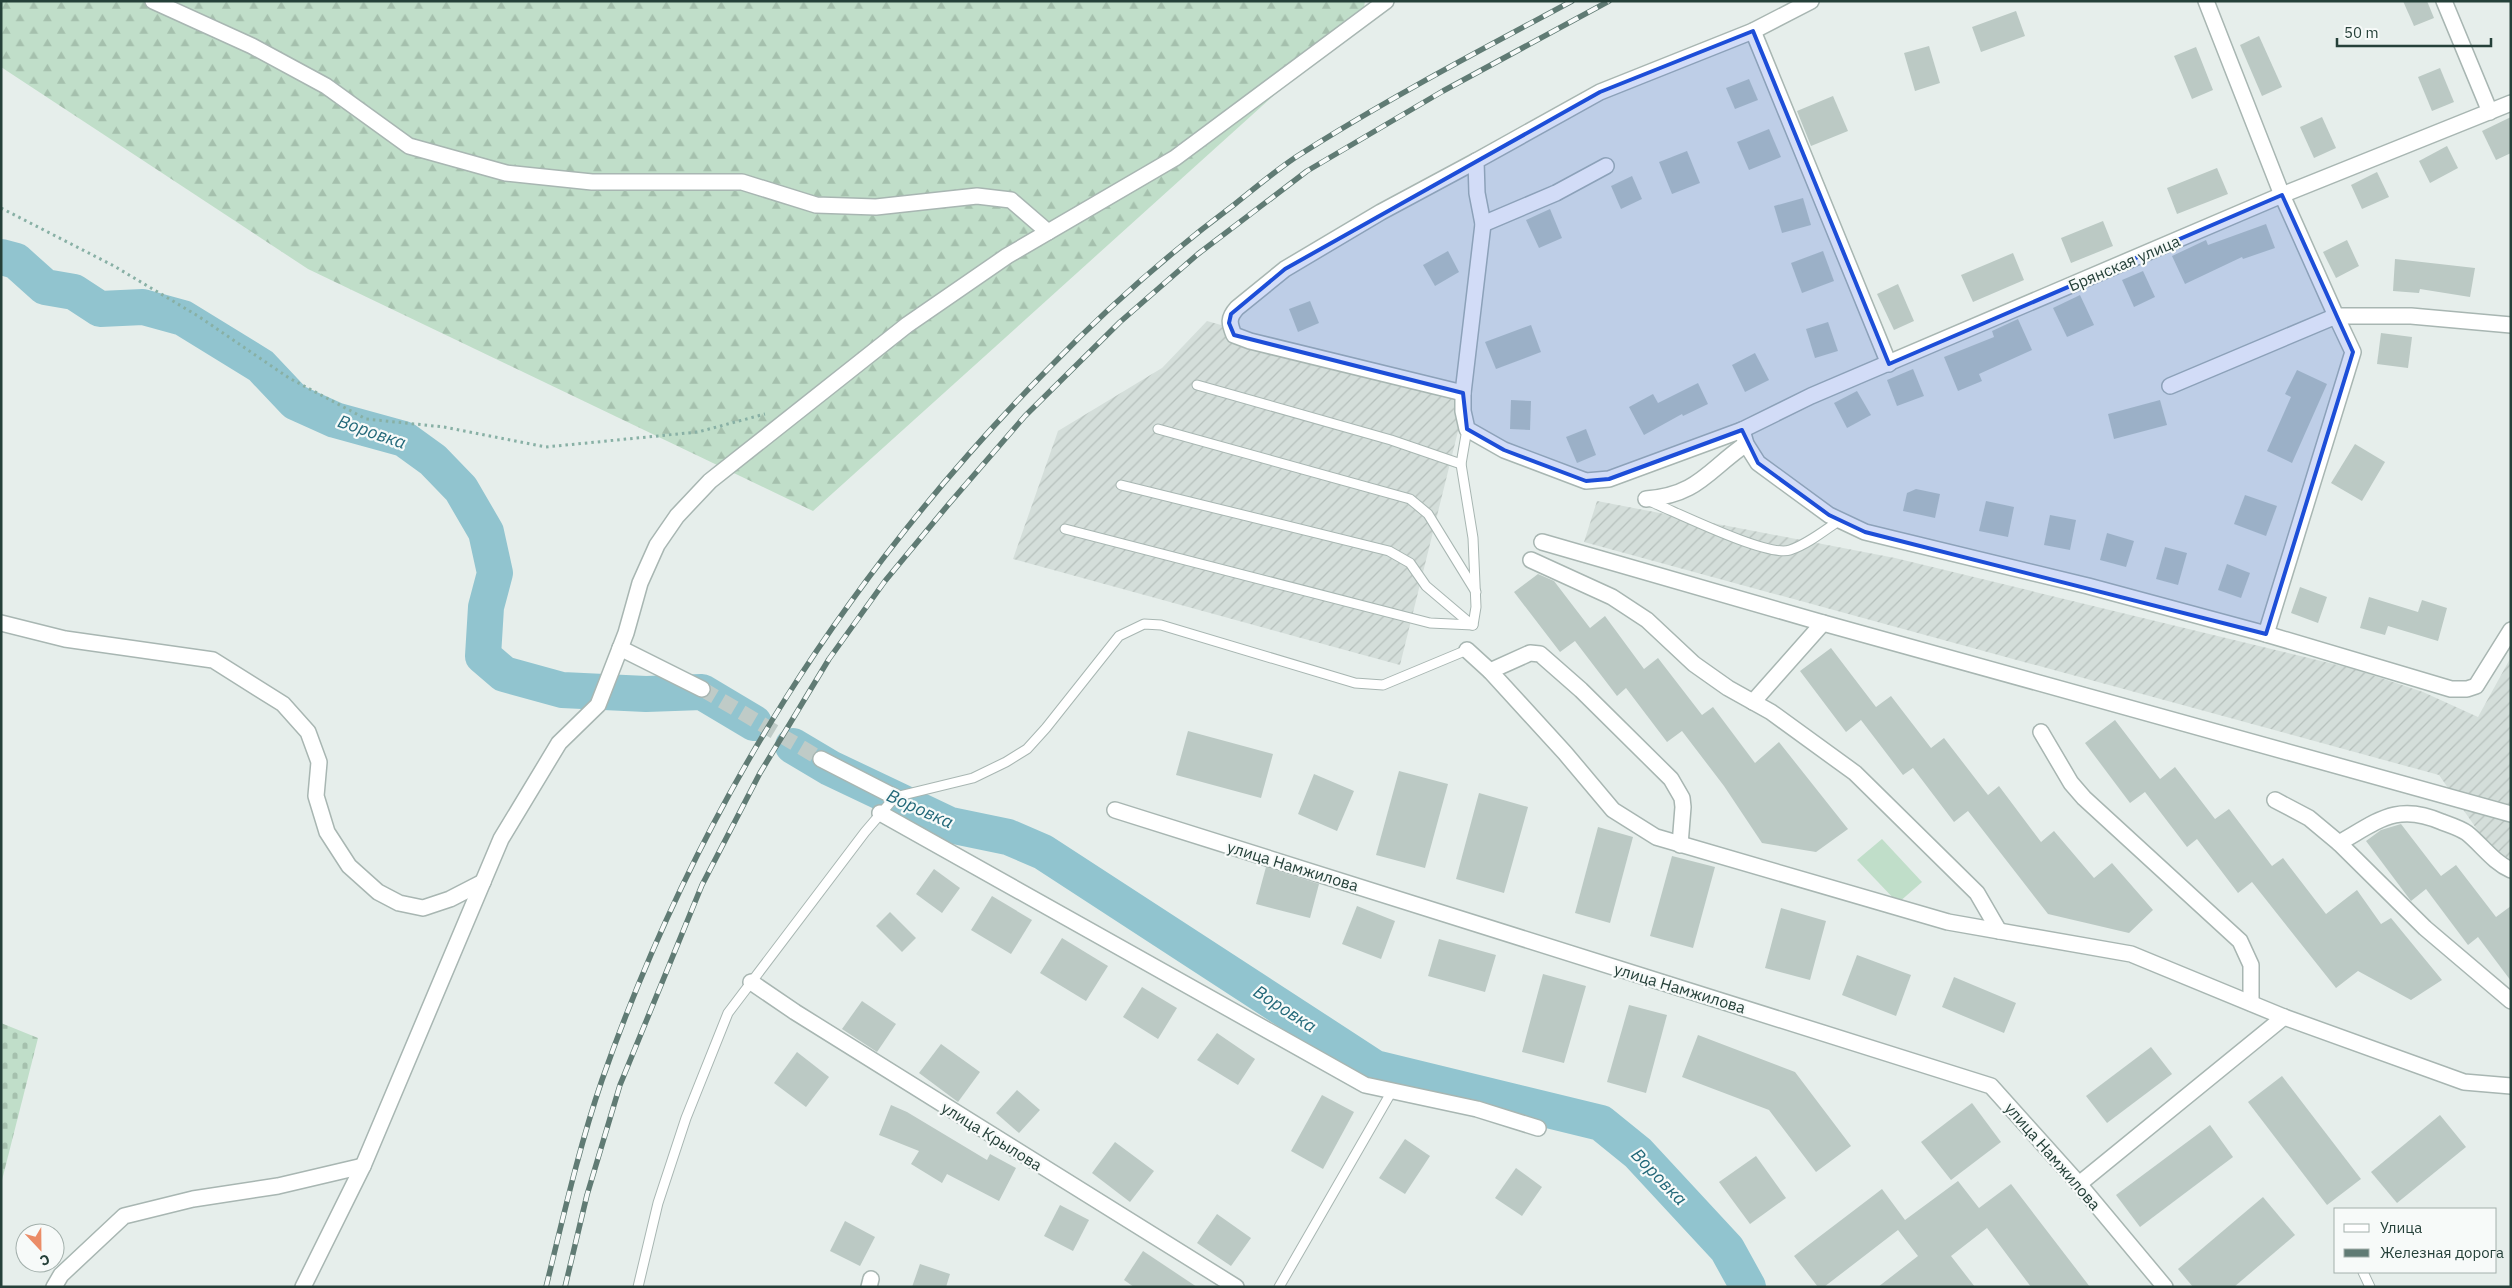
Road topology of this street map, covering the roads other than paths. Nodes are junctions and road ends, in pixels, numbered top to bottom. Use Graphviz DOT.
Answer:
graph roads {
  1 [pos="153,1"];
  2 [pos="1386,1"];
  3 [pos="1810,1"];
  4 [pos="2206,1"];
  5 [pos="2444,1"];
  6 [pos="1753,31"];
  7 [pos="2511,103"];
  8 [pos="2490,112"];
  9 [pos="1476,161"];
  10 [pos="1606,166"];
  11 [pos="2282,195"];
  12 [pos="1483,224"];
  13 [pos="1048,232"];
  14 [pos="2336,316"];
  15 [pos="2511,325"];
  16 [pos="1889,364"];
  17 [pos="1197,385"];
  18 [pos="2170,386"];
  19 [pos="1463,393"];
  20 [pos="1158,429"];
  21 [pos="1467,429"];
  22 [pos="1744,437"];
  23 [pos="1461,464"];
  24 [pos="1121,485"];
  25 [pos="1646,500"];
  26 [pos="1840,520"];
  27 [pos="1065,529"];
  28 [pos="1542,542"];
  29 [pos="1530,560"];
  30 [pos="1476,592"];
  31 [pos="1,623"];
  32 [pos="1823,623"];
  33 [pos="1472,625"];
  34 [pos="2511,630"];
  35 [pos="2266,634"];
  36 [pos="620,648"];
  37 [pos="1467,650"];
  38 [pos="1490,672"];
  39 [pos="702,690"];
  40 [pos="1753,702"];
  41 [pos="2041,732"];
  42 [pos="821,759"];
  43 [pos="895,797"];
  44 [pos="2276,800"];
  45 [pos="1115,810"];
  46 [pos="881,812"];
  47 [pos="2511,814"];
  48 [pos="2339,843"];
  49 [pos="1680,845"];
  50 [pos="2511,870"];
  51 [pos="483,882"];
  52 [pos="1999,932"];
  53 [pos="751,982"];
  54 [pos="2511,1001"];
  55 [pos="2250,1004"];
  56 [pos="2284,1017"];
  57 [pos="2511,1086"];
  58 [pos="1392,1091"];
  59 [pos="1538,1128"];
  60 [pos="363,1166"];
  61 [pos="2079,1184"];
  62 [pos="2363,1273"];
  63 [pos="54,1287"];
  64 [pos="303,1287"];
  65 [pos="638,1287"];
  66 [pos="1236,1287"];
  67 [pos="1279,1287"];
  68 [pos="2165,1287"];
  69 [pos="2370,1287"];
  1 -- 13 [label="street"];
  2 -- 13 [label="street"];
  3 -- 6 [label="street"];
  4 -- 11 [label="street"];
  5 -- 8 [label="street"];
  6 -- 9 [label="street"];
  6 -- 16 [label="street"];
  7 -- 8 [label="street, Брянская улица"];
  8 -- 11 [label="street, Брянская улица"];
  9 -- 12 [label="street"];
  9 -- 19 [label="street"];
  10 -- 12 [label="street"];
  11 -- 14 [label="street"];
  11 -- 16 [label="street, Брянская улица"];
  12 -- 19 [label="street"];
  13 -- 36 [label="street"];
  14 -- 15 [label="street"];
  14 -- 18 [label="street"];
  14 -- 35 [label="street"];
  16 -- 22 [label="street, Брянская улица"];
  17 -- 23 [label="lane"];
  19 -- 21 [label="street"];
  20 -- 30 [label="lane"];
  21 -- 22 [label="street"];
  21 -- 23 [label="lane"];
  22 -- 25 [label="street"];
  22 -- 26 [label="street"];
  23 -- 30 [label="lane"];
  24 -- 33 [label="lane"];
  25 -- 26 [label="lane"];
  26 -- 35 [label="street"];
  27 -- 33 [label="lane"];
  28 -- 32 [label="street"];
  29 -- 40 [label="street"];
  30 -- 33 [label="lane"];
  31 -- 51 [label="street"];
  32 -- 40 [label="street"];
  32 -- 47 [label="street"];
  34 -- 35 [label="street"];
  36 -- 39 [label="street"];
  36 -- 51 [label="street"];
  37 -- 38 [label="street"];
  37 -- 43 [label="lane"];
  38 -- 49 [label="street"];
  38 -- 49 [label="street"];
  40 -- 52 [label="street"];
  41 -- 55 [label="street"];
  42 -- 43 [label="street"];
  43 -- 46 [label="lane"];
  44 -- 48 [label="street"];
  45 -- 61 [label="street, улица Намжилова"];
  46 -- 53 [label="lane"];
  46 -- 58 [label="street"];
  48 -- 50 [label="street"];
  48 -- 54 [label="street"];
  49 -- 52 [label="street"];
  51 -- 60 [label="street"];
  52 -- 55 [label="street"];
  53 -- 65 [label="lane"];
  53 -- 66 [label="street, улица Крылова"];
  55 -- 56 [label="street"];
  56 -- 57 [label="street"];
  56 -- 61 [label="street"];
  58 -- 59 [label="street"];
  58 -- 67 [label="lane"];
  60 -- 63 [label="street"];
  60 -- 64 [label="street"];
  61 -- 68 [label="street, улица Намжилова"];
  62 -- 69 [label="lane"];
}
